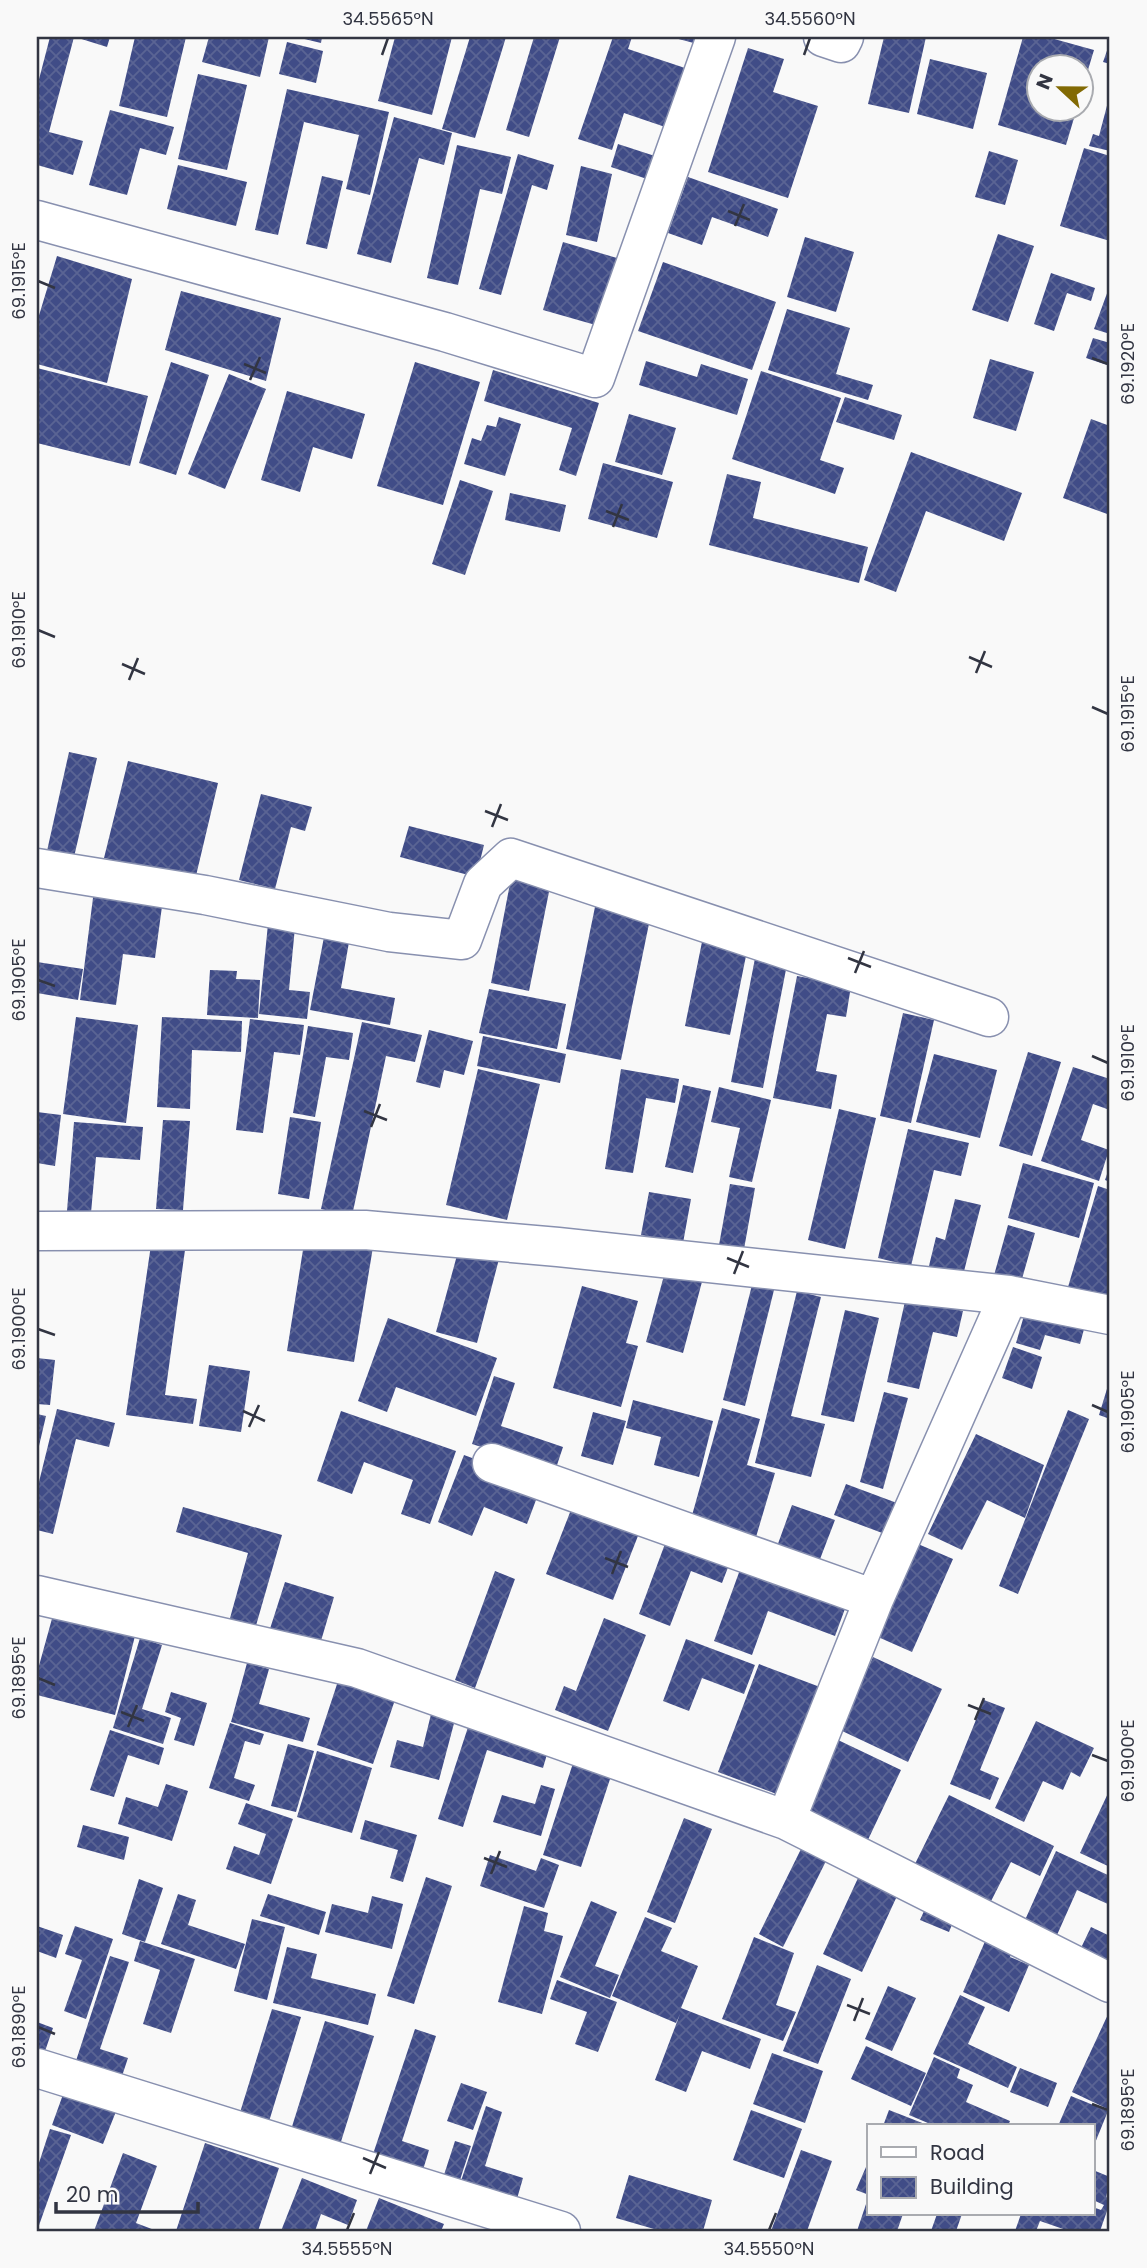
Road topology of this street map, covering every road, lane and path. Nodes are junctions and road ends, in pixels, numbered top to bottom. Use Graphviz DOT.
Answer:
graph roads {
  1 [pos="716,37"];
  2 [pos="823,37"];
  3 [pos="844,37"];
  4 [pos="37,221"];
  5 [pos="37,868"];
  6 [pos="989,1017"];
  7 [pos="37,1231"];
  8 [pos="1009,1295"];
  9 [pos="1110,1315"];
  10 [pos="492,1463"];
  11 [pos="37,1595"];
  12 [pos="874,1599"];
  13 [pos="786,1820"];
  14 [pos="1110,1983"];
  15 [pos="37,2068"];
  16 [pos="561,2231"];
  1 -- 4 [label="street"];
  2 -- 3 [label="street"];
  5 -- 6 [label="street"];
  7 -- 8 [label="street"];
  8 -- 9 [label="street"];
  8 -- 12 [label="street"];
  10 -- 12 [label="street"];
  11 -- 13 [label="street"];
  12 -- 13 [label="street"];
  13 -- 14 [label="street"];
  15 -- 16 [label="street"];
}
